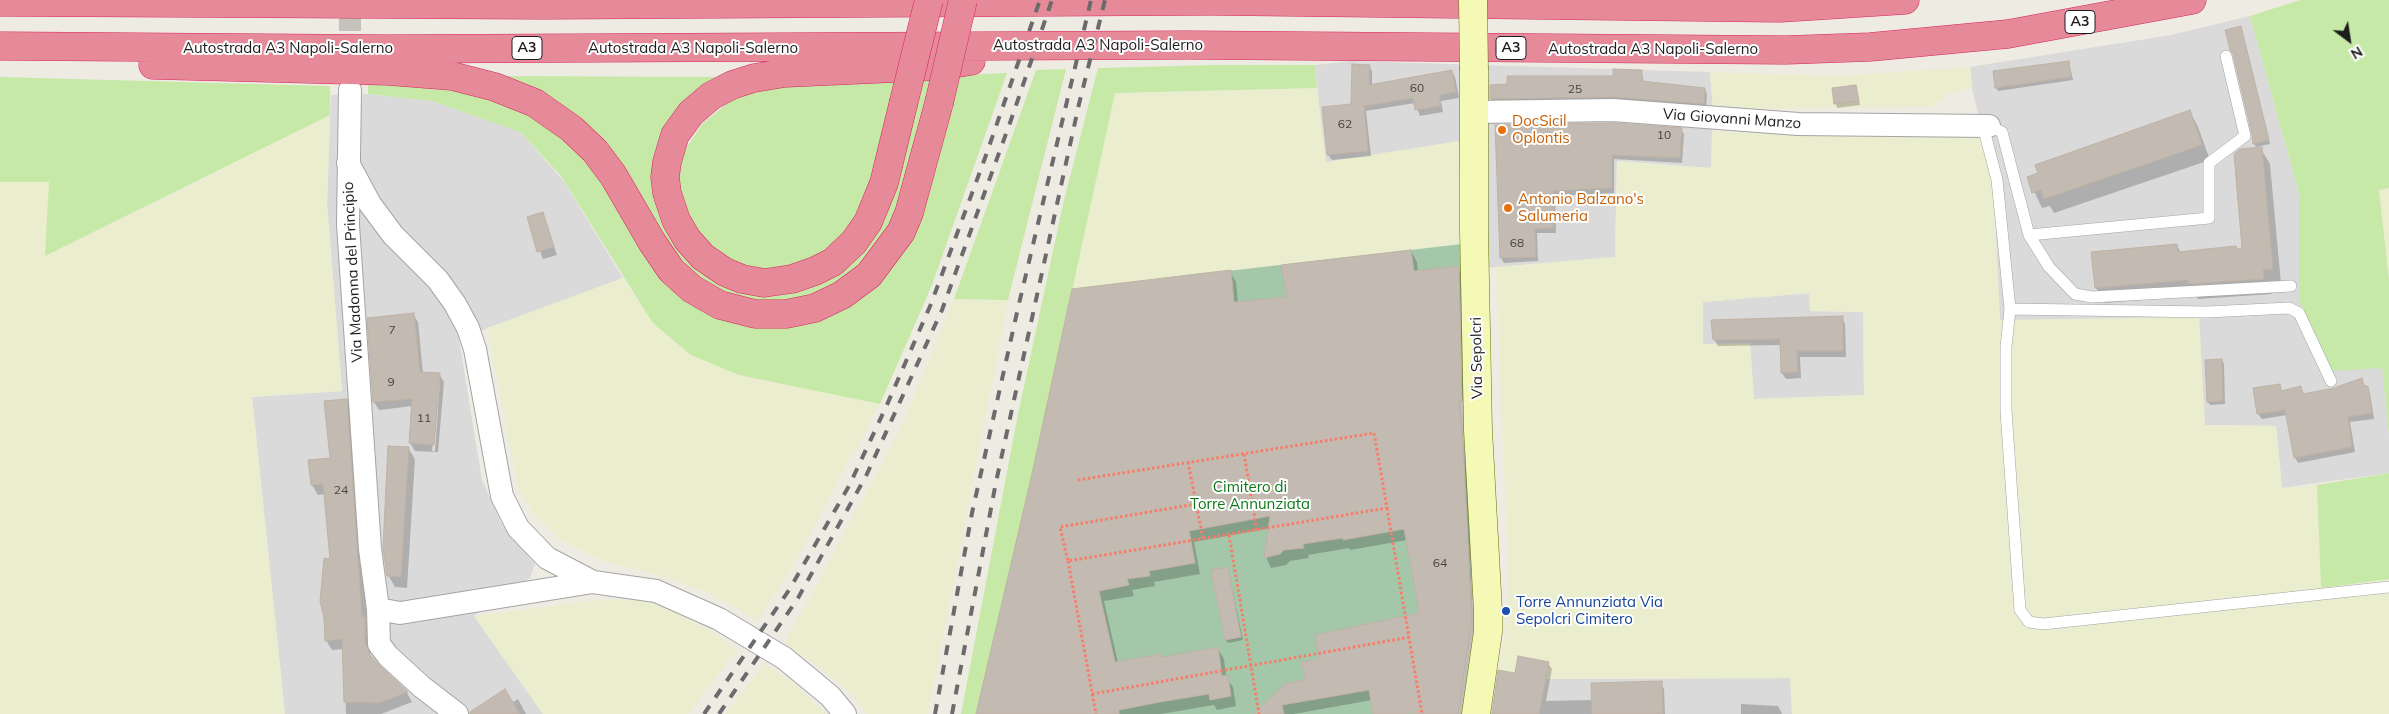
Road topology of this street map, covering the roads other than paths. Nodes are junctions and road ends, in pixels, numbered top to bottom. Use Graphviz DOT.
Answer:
graph roads {
  1 [pos="328,0"];
  2 [pos="928,0"];
  3 [pos="964,0"];
  4 [pos="1473,0"];
  5 [pos="1673,0"];
  6 [pos="1905,0"];
  7 [pos="2192,0"];
  8 [pos="0,2"];
  9 [pos="293,4"];
  10 [pos="1711,7"];
  11 [pos="1053,45"];
  12 [pos="0,46"];
  13 [pos="56,47"];
  14 [pos="2226,56"];
  15 [pos="350,90"];
  16 [pos="1474,112"];
  17 [pos="1986,126"];
  18 [pos="348,163"];
  19 [pos="2029,235"];
  20 [pos="2291,286"];
  21 [pos="2010,309"];
  22 [pos="2331,381"];
  23 [pos="593,582"];
  24 [pos="2389,587"];
  25 [pos="378,609"];
  26 [pos="457,714"];
  27 [pos="845,714"];
  28 [pos="1476,714"];
  1 -- 9 [label="highway"];
  2 -- 11 [label="highway, bridge"];
  3 -- 13 [label="highway, bridge"];
  4 -- 16 [label="street, Via Sepolcri, bridge"];
  5 -- 10 [label="highway"];
  6 -- 10 [label="highway"];
  7 -- 11 [label="highway, Autostrada A3 Napoli-Salerno / A3"];
  8 -- 9 [label="highway"];
  9 -- 10 [label="highway"];
  11 -- 13 [label="highway, Autostrada A3 Napoli-Salerno / A3"];
  12 -- 13 [label="highway, Autostrada A3 Napoli-Salerno / A3"];
  14 -- 19 [label="lane"];
  15 -- 18 [label="street"];
  16 -- 17 [label="street, Via Giovanni Manzo"];
  16 -- 28 [label="street, Via Sepolcri"];
  17 -- 19 [label="lane"];
  17 -- 21 [label="lane"];
  18 -- 23 [label="street, Via Madonna del Principio"];
  18 -- 25 [label="street, Via Madonna del Principio"];
  19 -- 20 [label="lane"];
  21 -- 22 [label="lane"];
  21 -- 24 [label="lane"];
  23 -- 25 [label="street"];
  23 -- 27 [label="street, Via Madonna del Principio"];
  25 -- 26 [label="street, Via Madonna del Principio"];
}
